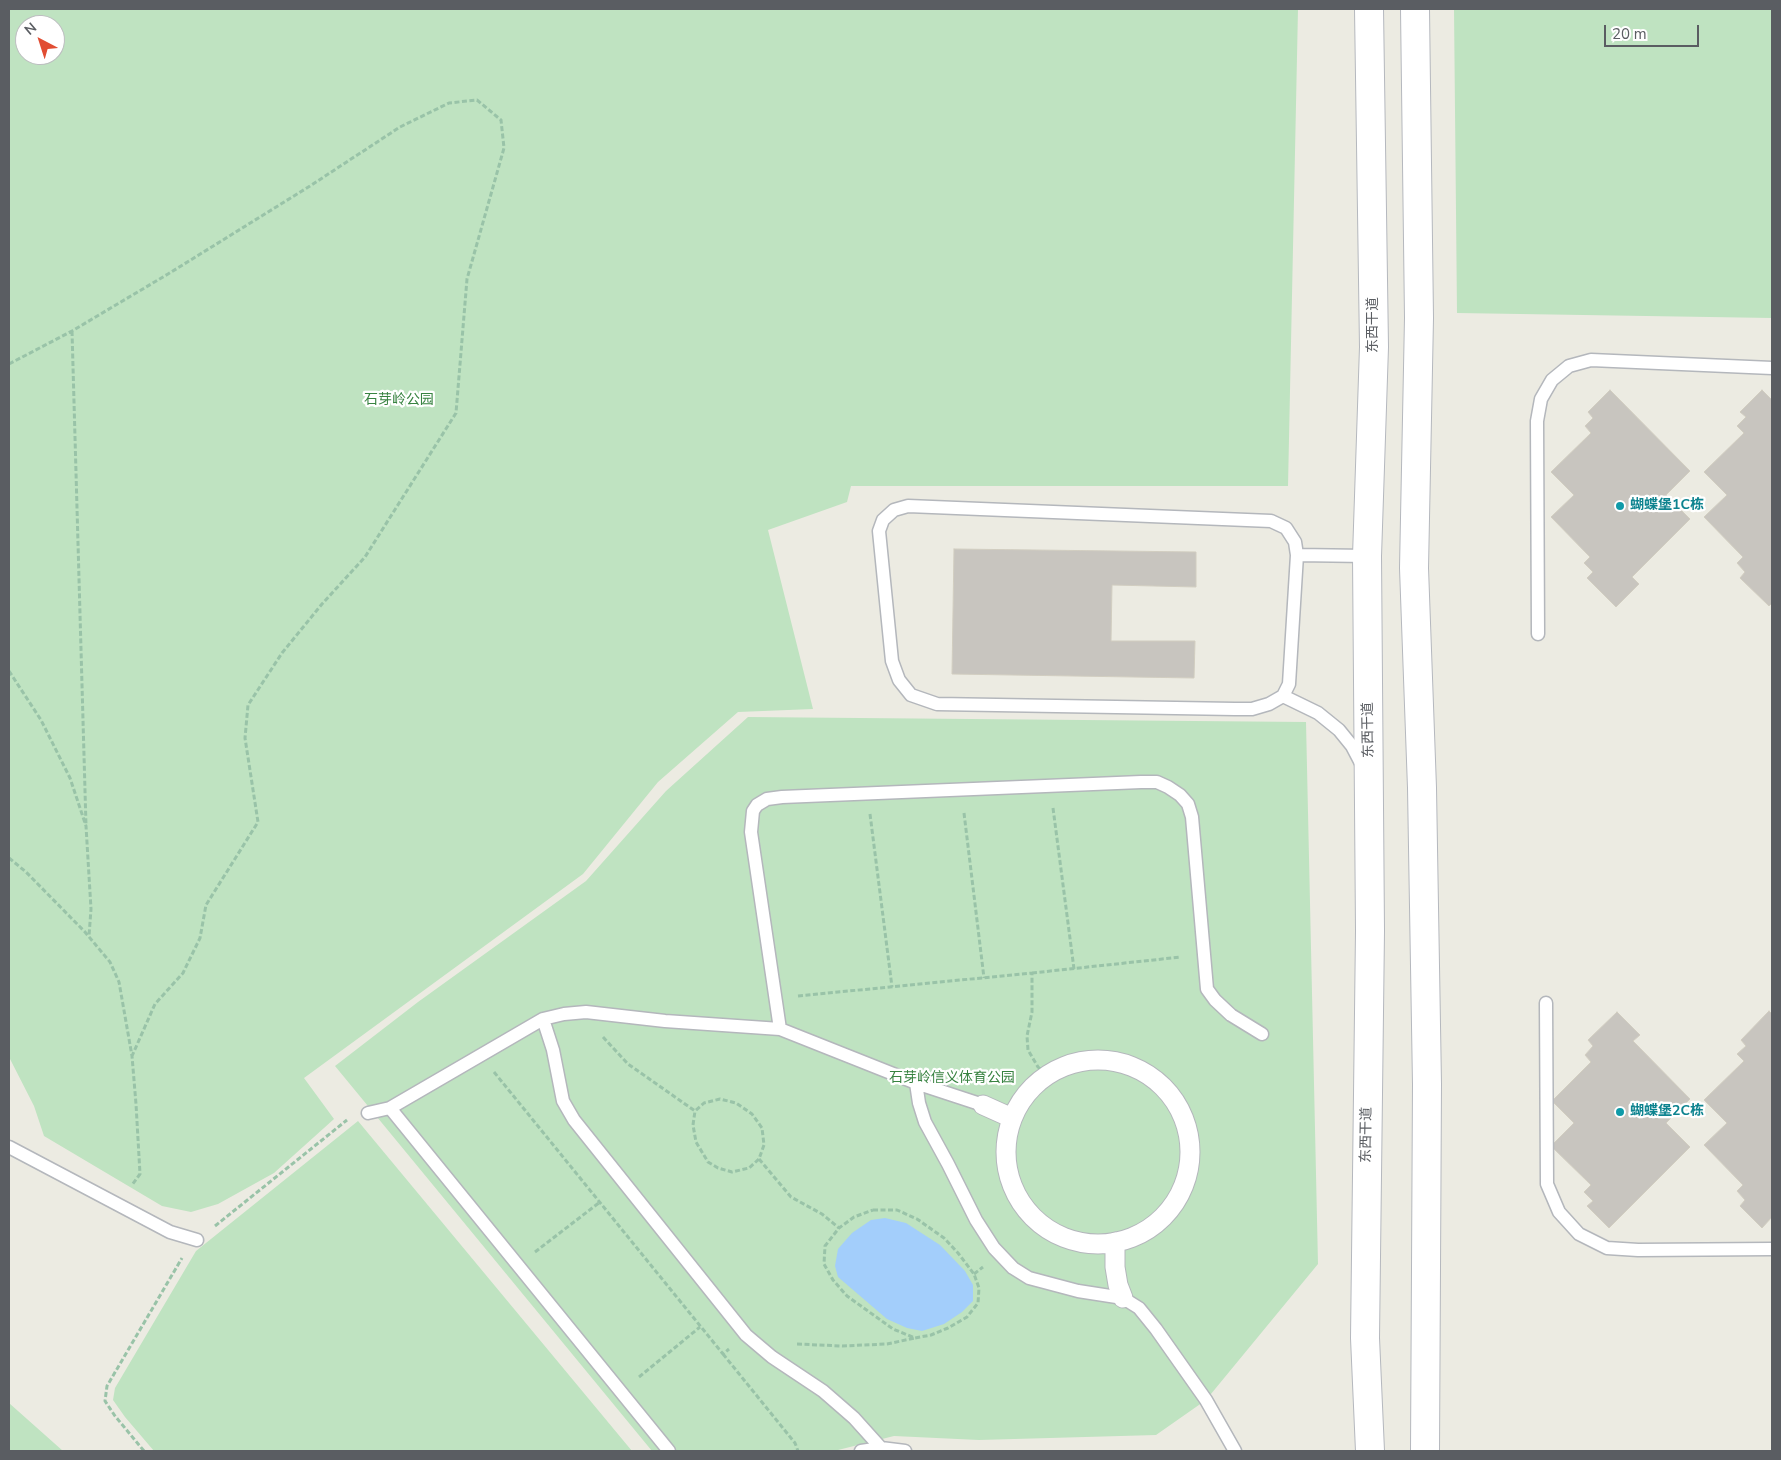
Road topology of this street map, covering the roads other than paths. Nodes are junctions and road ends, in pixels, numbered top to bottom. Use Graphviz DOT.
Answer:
graph roads {
  1 [pos="1369,9"];
  2 [pos="1415,9"];
  3 [pos="1772,368"];
  4 [pos="1297,555"];
  5 [pos="1367,556"];
  6 [pos="1538,634"];
  7 [pos="1283,696"];
  8 [pos="1370,778"];
  9 [pos="1546,1003"];
  10 [pos="544,1019"];
  11 [pos="780,1029"];
  12 [pos="1262,1034"];
  13 [pos="916,1083"];
  14 [pos="983,1105"];
  15 [pos="390,1108"];
  16 [pos="368,1113"];
  17 [pos="1012,1118"];
  18 [pos="9,1147"];
  19 [pos="197,1240"];
  20 [pos="1116,1242"];
  21 [pos="1772,1248"];
  22 [pos="1123,1298"];
  23 [pos="881,1448"];
  24 [pos="668,1451"];
  25 [pos="861,1451"];
  26 [pos="905,1451"];
  27 [pos="1235,1451"];
  28 [pos="1370,1451"];
  29 [pos="1425,1451"];
  1 -- 5 [label="main road, 东西干道"];
  2 -- 29 [label="main road"];
  3 -- 6 [label="lane"];
  4 -- 5 [label="lane"];
  4 -- 7 [label="lane"];
  4 -- 7 [label="lane"];
  5 -- 8 [label="main road, 东西干道"];
  7 -- 8 [label="lane"];
  8 -- 28 [label="main road, 东西干道"];
  9 -- 21 [label="lane"];
  10 -- 11 [label="lane"];
  10 -- 15 [label="lane"];
  10 -- 23 [label="lane"];
  11 -- 12 [label="lane"];
  11 -- 13 [label="lane"];
  13 -- 14 [label="lane"];
  13 -- 22 [label="lane"];
  14 -- 17 [label="street"];
  15 -- 16 [label="lane"];
  15 -- 24 [label="lane"];
  17 -- 20 [label="street"];
  17 -- 20 [label="street"];
  18 -- 19 [label="lane"];
  20 -- 22 [label="street"];
  22 -- 27 [label="lane"];
  23 -- 25 [label="lane"];
  23 -- 26 [label="lane"];
}
